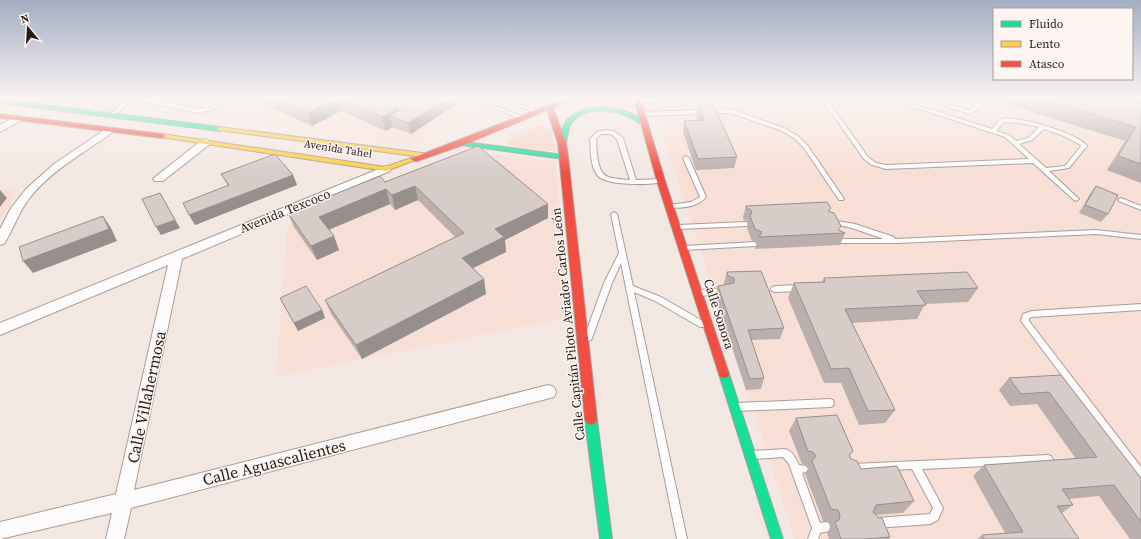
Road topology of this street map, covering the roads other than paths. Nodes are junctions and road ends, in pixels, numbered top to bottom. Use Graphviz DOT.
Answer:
graph roads {
  1 [pos="9,123"];
  2 [pos="52,123"];
  3 [pos="176,123"];
  4 [pos="511,123"];
  5 [pos="556,123"];
  6 [pos="568,123"];
  7 [pos="765,123"];
  8 [pos="842,123"];
  9 [pos="969,123"];
  10 [pos="1000,123"];
  11 [pos="1027,123"];
  12 [pos="645,124"];
  13 [pos="1042,127"];
  14 [pos="0,128"];
  15 [pos="109,130"];
  16 [pos="993,131"];
  17 [pos="206,142"];
  18 [pos="460,143"];
  19 [pos="1016,143"];
  20 [pos="562,144"];
  21 [pos="425,155"];
  22 [pos="564,157"];
  23 [pos="686,158"];
  24 [pos="1035,161"];
  25 [pos="386,169"];
  26 [pos="1045,170"];
  27 [pos="159,179"];
  28 [pos="633,181"];
  29 [pos="661,181"];
  30 [pos="841,199"];
  31 [pos="1076,199"];
  32 [pos="1121,200"];
  33 [pos="671,206"];
  34 [pos="1141,208"];
  35 [pos="614,214"];
  36 [pos="828,222"];
  37 [pos="745,224"];
  38 [pos="678,228"];
  39 [pos="1141,237"];
  40 [pos="898,240"];
  41 [pos="0,241"];
  42 [pos="838,241"];
  43 [pos="754,244"];
  44 [pos="684,248"];
  45 [pos="622,253"];
  46 [pos="176,256"];
  47 [pos="806,287"];
  48 [pos="630,288"];
  49 [pos="775,289"];
  50 [pos="727,291"];
  51 [pos="698,293"];
  52 [pos="1141,307"];
  53 [pos="0,329"];
  54 [pos="711,331"];
  55 [pos="584,359"];
  56 [pos="548,392"];
  57 [pos="830,403"];
  58 [pos="736,407"];
  59 [pos="750,456"];
  60 [pos="1048,458"];
  61 [pos="915,465"];
  62 [pos="847,468"];
  63 [pos="1141,474"];
  64 [pos="124,501"];
  65 [pos="870,523"];
  66 [pos="0,531"];
  67 [pos="115,539"];
  68 [pos="606,539"];
  69 [pos="682,539"];
  70 [pos="777,539"];
  71 [pos="813,539"];
  1 -- 14 [label="street"];
  2 -- 15 [label="street, Avenida Tahel"];
  3 -- 21 [label="street, Avenida Tahel"];
  4 -- 18 [label="street, Avenida Texcoco"];
  5 -- 20 [label="street, Calle Capitán Piloto Aviador Carlos León"];
  6 -- 20 [label="street"];
  7 -- 30 [label="lane"];
  8 -- 24 [label="lane"];
  9 -- 16 [label="lane"];
  10 -- 16 [label="lane"];
  11 -- 13 [label="lane"];
  12 -- 29 [label="street, Calle Sonora"];
  13 -- 19 [label="lane"];
  13 -- 26 [label="lane"];
  15 -- 17 [label="street, Avenida Tahel"];
  15 -- 41 [label="street"];
  16 -- 19 [label="lane"];
  17 -- 25 [label="street, Avenida Tahel"];
  17 -- 27 [label="street"];
  18 -- 21 [label="street, Avenida Texcoco"];
  18 -- 22 [label="street"];
  19 -- 24 [label="lane"];
  20 -- 22 [label="street, Calle Capitán Piloto Aviador Carlos León"];
  21 -- 25 [label="street, Avenida Texcoco"];
  22 -- 55 [label="street, Calle Capitán Piloto Aviador Carlos León"];
  23 -- 33 [label="lane"];
  24 -- 26 [label="lane"];
  25 -- 46 [label="street, Avenida Texcoco"];
  26 -- 31 [label="lane"];
  28 -- 28 [label="lane"];
  28 -- 29 [label="lane"];
  29 -- 33 [label="street, Calle Sonora"];
  32 -- 34 [label="lane"];
  33 -- 38 [label="street, Calle Sonora"];
  35 -- 45 [label="lane"];
  36 -- 40 [label="lane"];
  37 -- 38 [label="lane"];
  38 -- 44 [label="street, Calle Sonora"];
  39 -- 40 [label="lane"];
  40 -- 42 [label="lane"];
  43 -- 44 [label="lane"];
  44 -- 51 [label="street, Calle Sonora"];
  45 -- 48 [label="lane"];
  45 -- 55 [label="lane"];
  46 -- 53 [label="street, Avenida Texcoco"];
  46 -- 64 [label="street, Calle Villahermosa"];
  47 -- 49 [label="lane"];
  48 -- 54 [label="lane"];
  48 -- 69 [label="lane"];
  50 -- 51 [label="lane"];
  51 -- 54 [label="street, Calle Sonora"];
  52 -- 63 [label="lane"];
  54 -- 58 [label="street, Calle Sonora"];
  55 -- 68 [label="street, Calle Capitán Piloto Aviador Carlos León"];
  56 -- 64 [label="street, Calle Aguascalientes"];
  57 -- 58 [label="lane"];
  58 -- 59 [label="street, Calle Sonora"];
  59 -- 70 [label="street, Calle Sonora"];
  59 -- 71 [label="lane"];
  60 -- 61 [label="lane"];
  61 -- 62 [label="lane"];
  61 -- 65 [label="lane"];
  64 -- 66 [label="street, Calle Aguascalientes"];
  64 -- 67 [label="street, Calle Villahermosa"];
}
